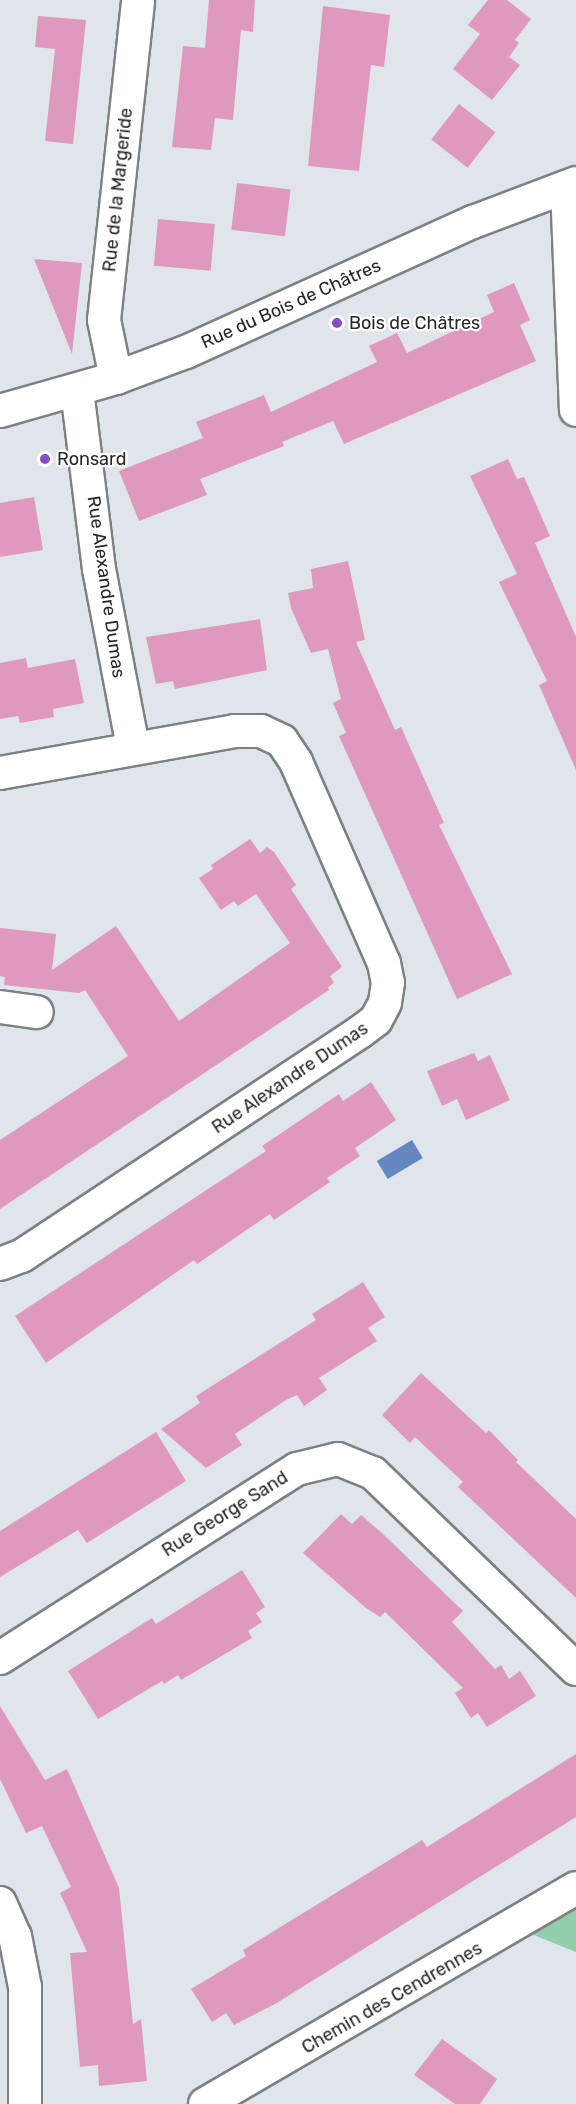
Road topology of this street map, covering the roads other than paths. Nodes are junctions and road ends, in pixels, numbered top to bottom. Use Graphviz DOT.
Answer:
graph roads {
  1 [pos="138,0"];
  2 [pos="572,185"];
  3 [pos="116,378"];
  4 [pos="77,390"];
  5 [pos="576,410"];
  6 [pos="0,411"];
  7 [pos="133,748"];
  8 [pos="0,773"];
  9 [pos="0,1008"];
  10 [pos="37,1011"];
  11 [pos="0,1264"];
  12 [pos="0,1658"];
  13 [pos="576,1669"];
  14 [pos="576,1888"];
  15 [pos="0,1903"];
  16 [pos="25,2104"];
  17 [pos="205,2104"];
  1 -- 3 [label="street, Rue de la Margeride"];
  2 -- 3 [label="street, Rue du Bois de Châtres"];
  2 -- 5 [label="street"];
  3 -- 4 [label="street, Rue du Bois de Châtres"];
  4 -- 6 [label="street, Rue du Bois de Châtres"];
  4 -- 7 [label="street, Rue Alexandre Dumas"];
  7 -- 8 [label="street, Rue Alexandre Dumas"];
  7 -- 11 [label="street, Rue Alexandre Dumas"];
  9 -- 10 [label="street"];
  12 -- 13 [label="street, Rue George Sand"];
  14 -- 17 [label="street, Chemin des Cendrennes"];
  15 -- 16 [label="street"];
}
